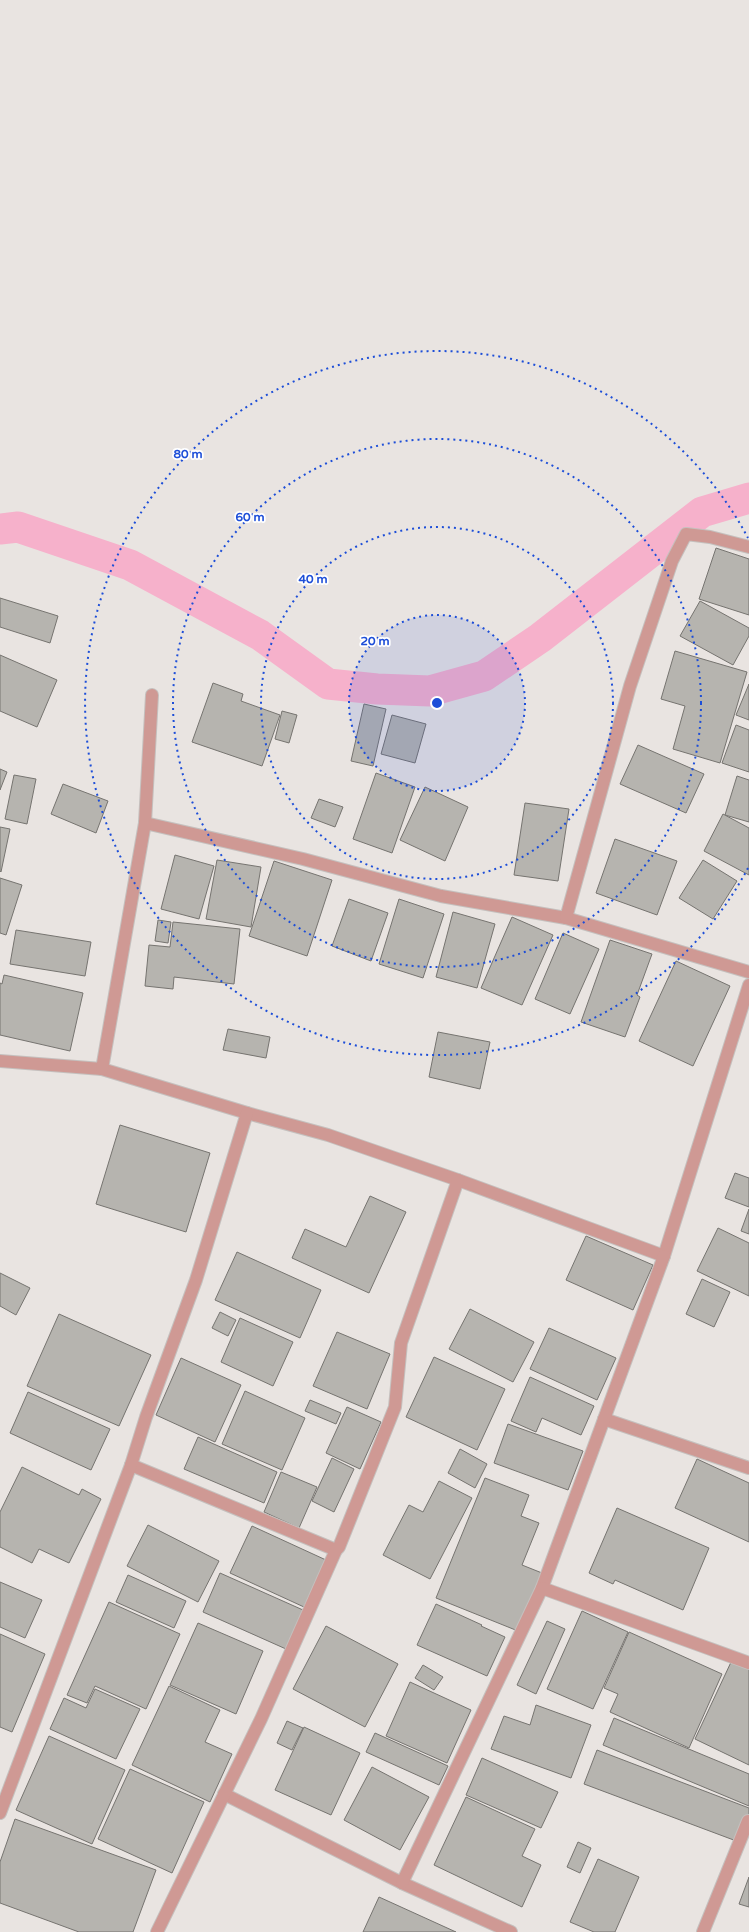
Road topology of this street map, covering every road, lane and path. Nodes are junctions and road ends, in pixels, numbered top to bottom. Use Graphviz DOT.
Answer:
graph roads {
  1 [pos="749,547"];
  2 [pos="152,696"];
  3 [pos="145,824"];
  4 [pos="566,918"];
  5 [pos="749,972"];
  6 [pos="749,985"];
  7 [pos="0,1061"];
  8 [pos="102,1069"];
  9 [pos="247,1113"];
  10 [pos="458,1180"];
  11 [pos="664,1256"];
  12 [pos="604,1419"];
  13 [pos="131,1465"];
  14 [pos="749,1468"];
  15 [pos="336,1550"];
  16 [pos="542,1588"];
  17 [pos="749,1663"];
  18 [pos="224,1794"];
  19 [pos="0,1813"];
  20 [pos="748,1821"];
  21 [pos="402,1883"];
  22 [pos="157,1932"];
  23 [pos="511,1932"];
  24 [pos="703,1932"];
  1 -- 4 [label="street"];
  2 -- 3 [label="street"];
  3 -- 4 [label="street"];
  3 -- 8 [label="street"];
  4 -- 5 [label="street"];
  6 -- 11 [label="street"];
  7 -- 8 [label="street"];
  8 -- 9 [label="street"];
  9 -- 10 [label="street"];
  9 -- 13 [label="street"];
  10 -- 11 [label="street"];
  10 -- 15 [label="street"];
  11 -- 12 [label="street"];
  12 -- 14 [label="street"];
  12 -- 16 [label="street"];
  13 -- 15 [label="street"];
  13 -- 19 [label="street"];
  15 -- 18 [label="street"];
  16 -- 17 [label="street"];
  16 -- 21 [label="street"];
  18 -- 21 [label="street"];
  18 -- 22 [label="street"];
  20 -- 24 [label="street"];
  21 -- 23 [label="street"];
}
